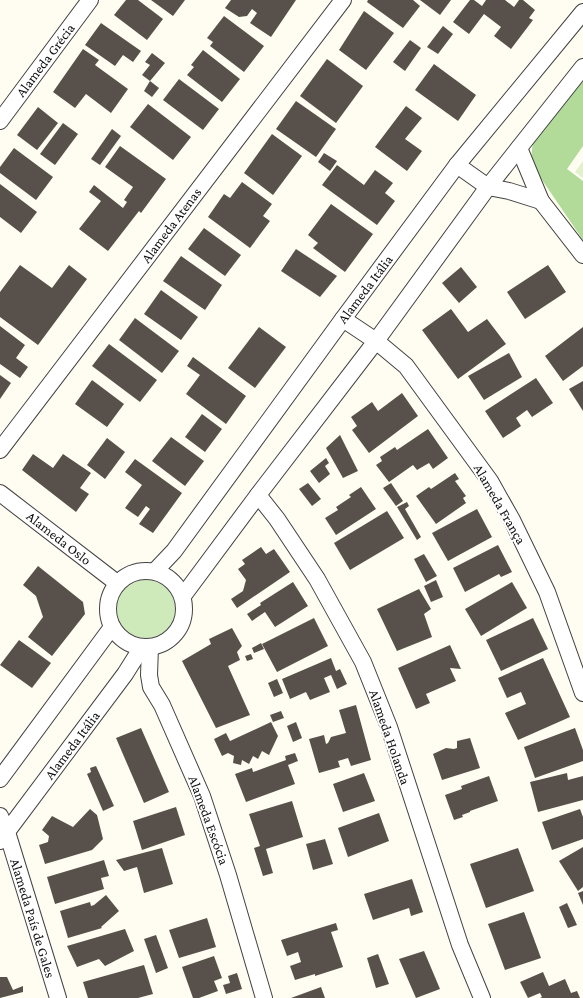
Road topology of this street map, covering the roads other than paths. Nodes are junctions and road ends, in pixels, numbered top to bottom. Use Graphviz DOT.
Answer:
graph roads {
  1 [pos="90,0"];
  2 [pos="343,0"];
  3 [pos="575,0"];
  4 [pos="583,13"];
  5 [pos="583,67"];
  6 [pos="0,121"];
  7 [pos="519,148"];
  8 [pos="457,165"];
  9 [pos="488,188"];
  10 [pos="540,201"];
  11 [pos="583,255"];
  12 [pos="343,319"];
  13 [pos="376,341"];
  14 [pos="0,450"];
  15 [pos="0,493"];
  16 [pos="258,495"];
  17 [pos="155,571"];
  18 [pos="117,583"];
  19 [pos="183,596"];
  20 [pos="112,627"];
  21 [pos="146,647"];
  22 [pos="583,693"];
  23 [pos="0,779"];
  24 [pos="0,816"];
  25 [pos="3,837"];
  26 [pos="58,998"];
  27 [pos="264,998"];
  28 [pos="482,998"];
  1 -- 6 [label="street, Alameda Grécia"];
  2 -- 14 [label="street, Alameda Atenas"];
  3 -- 4 [label="street"];
  4 -- 8 [label="street, Alameda Itália"];
  5 -- 7 [label="street"];
  7 -- 9 [label="street"];
  7 -- 10 [label="street"];
  8 -- 9 [label="street"];
  8 -- 12 [label="street, Alameda Itália"];
  9 -- 10 [label="street"];
  9 -- 13 [label="street"];
  10 -- 11 [label="street"];
  12 -- 13 [label="street, Alameda França"];
  12 -- 17 [label="street, Alameda Itália"];
  13 -- 16 [label="street"];
  13 -- 22 [label="street, Alameda França"];
  15 -- 18 [label="street, Alameda Oslo"];
  16 -- 19 [label="street"];
  16 -- 28 [label="street, Alameda Holanda"];
  17 -- 18 [label="street"];
  17 -- 19 [label="street"];
  18 -- 20 [label="street"];
  19 -- 21 [label="street"];
  20 -- 21 [label="street"];
  20 -- 23 [label="street"];
  21 -- 25 [label="street, Alameda Itália"];
  21 -- 27 [label="street, Alameda Escócia"];
  24 -- 25 [label="street, Alameda País de Gales"];
  25 -- 26 [label="street, Alameda País de Gales"];
}
